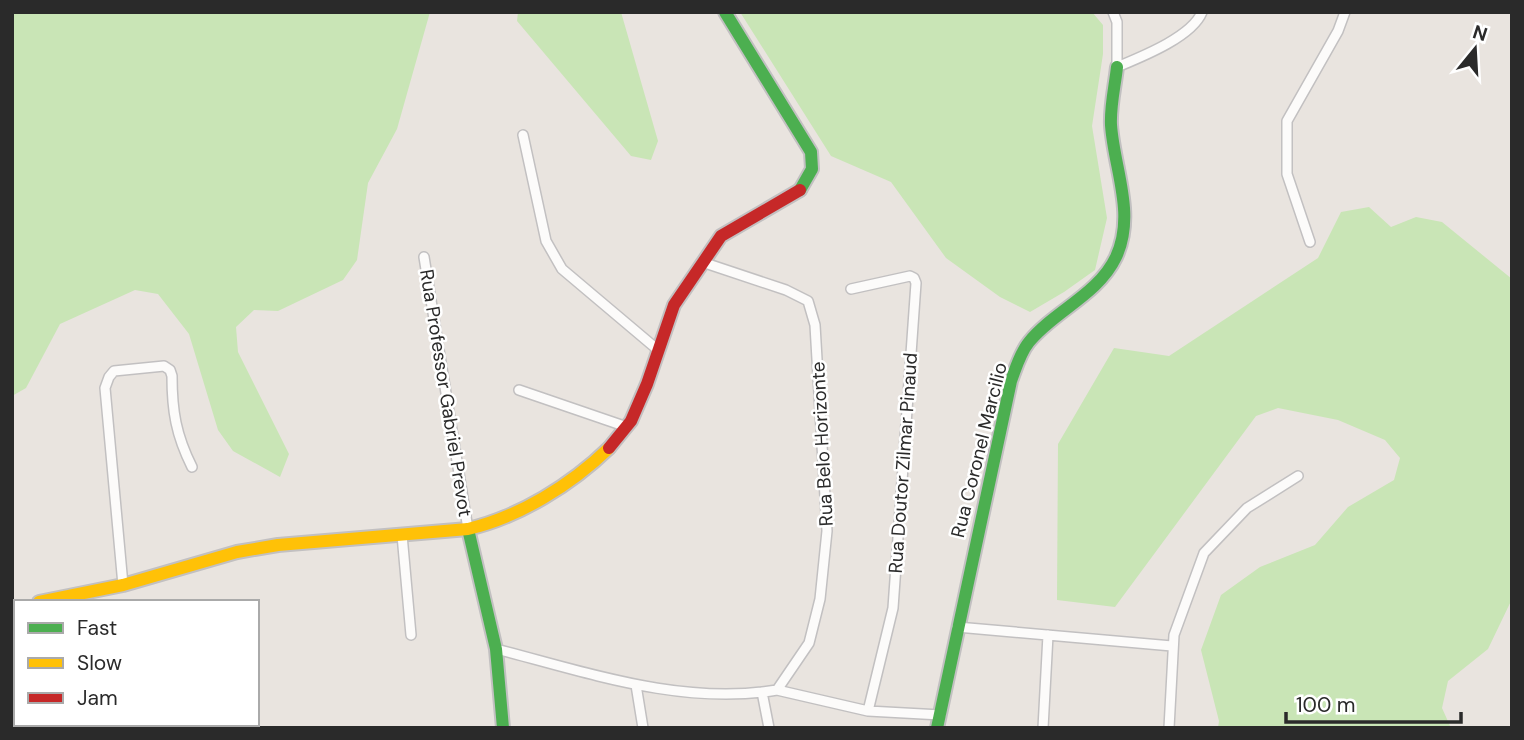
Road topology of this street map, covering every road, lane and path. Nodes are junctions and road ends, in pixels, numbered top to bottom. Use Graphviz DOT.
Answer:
graph roads {
  1 [pos="725,12"];
  2 [pos="1113,12"];
  3 [pos="1202,12"];
  4 [pos="1345,12"];
  5 [pos="1117,67"];
  6 [pos="523,135"];
  7 [pos="1310,242"];
  8 [pos="424,257"];
  9 [pos="702,262"];
  10 [pos="851,289"];
  11 [pos="658,350"];
  12 [pos="519,390"];
  13 [pos="627,427"];
  14 [pos="192,467"];
  15 [pos="1298,476"];
  16 [pos="468,529"];
  17 [pos="402,535"];
  18 [pos="123,585"];
  19 [pos="49,600"];
  20 [pos="957,627"];
  21 [pos="411,635"];
  22 [pos="1048,635"];
  23 [pos="1172,646"];
  24 [pos="496,649"];
  25 [pos="636,685"];
  26 [pos="777,690"];
  27 [pos="762,692"];
  28 [pos="867,710"];
  29 [pos="939,721"];
  30 [pos="503,728"];
  31 [pos="643,728"];
  32 [pos="769,728"];
  33 [pos="1043,728"];
  34 [pos="1169,728"];
  1 -- 9 [label="street"];
  2 -- 5 [label="street, Rua Coronel Marcilio"];
  3 -- 5 [label="street"];
  4 -- 7 [label="street"];
  5 -- 20 [label="street, Rua Coronel Marcilio"];
  6 -- 11 [label="street"];
  8 -- 16 [label="street, Rua Professor Gabriel Prevot"];
  9 -- 11 [label="street"];
  9 -- 26 [label="street, Rua Belo Horizonte"];
  10 -- 28 [label="street, Rua Doutor Zilmar Pinaud"];
  11 -- 13 [label="street"];
  12 -- 13 [label="street"];
  13 -- 16 [label="street"];
  14 -- 18 [label="street"];
  15 -- 23 [label="street"];
  16 -- 17 [label="street"];
  16 -- 24 [label="street"];
  17 -- 18 [label="street"];
  17 -- 21 [label="street"];
  18 -- 19 [label="street"];
  20 -- 22 [label="street"];
  20 -- 29 [label="street, Rua Coronel Marcilio"];
  22 -- 23 [label="street"];
  22 -- 33 [label="street"];
  23 -- 34 [label="street"];
  24 -- 25 [label="street"];
  24 -- 30 [label="street"];
  25 -- 27 [label="street"];
  25 -- 31 [label="street"];
  26 -- 27 [label="street"];
  26 -- 28 [label="street"];
  27 -- 32 [label="street"];
  28 -- 29 [label="street"];
}
